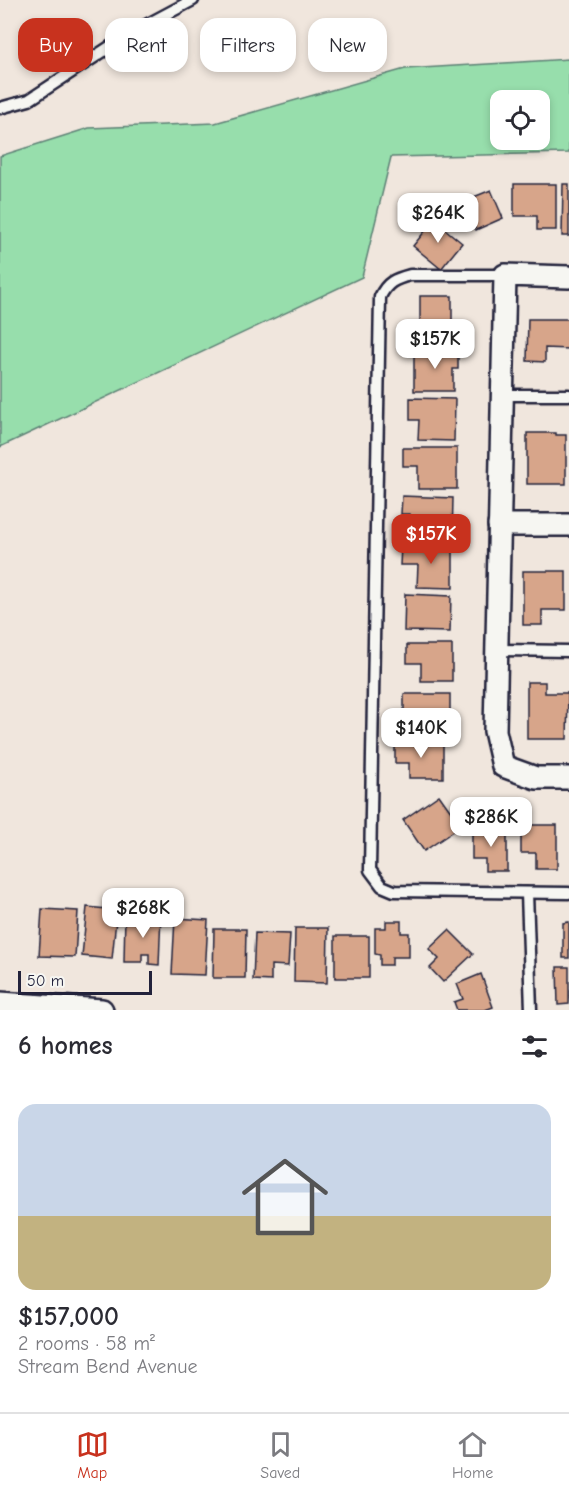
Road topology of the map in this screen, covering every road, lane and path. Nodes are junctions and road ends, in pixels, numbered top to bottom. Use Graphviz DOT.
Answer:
graph roads {
  1 [pos="193,0"];
  2 [pos="0,108"];
  3 [pos="505,275"];
  4 [pos="569,277"];
  5 [pos="502,395"];
  6 [pos="569,395"];
  7 [pos="499,525"];
  8 [pos="569,525"];
  9 [pos="496,650"];
  10 [pos="569,651"];
  11 [pos="569,778"];
  12 [pos="528,893"];
  13 [pos="569,893"];
  14 [pos="0,1003"];
  15 [pos="102,1010"];
  16 [pos="531,1010"];
  1 -- 2 [label="lane"];
  3 -- 4 [label="street"];
  3 -- 5 [label="street"];
  3 -- 12 [label="lane"];
  5 -- 6 [label="lane"];
  5 -- 7 [label="street"];
  7 -- 8 [label="street"];
  7 -- 9 [label="street"];
  9 -- 10 [label="lane"];
  9 -- 11 [label="street"];
  12 -- 13 [label="lane"];
  12 -- 16 [label="lane"];
  14 -- 15 [label="street"];
}
